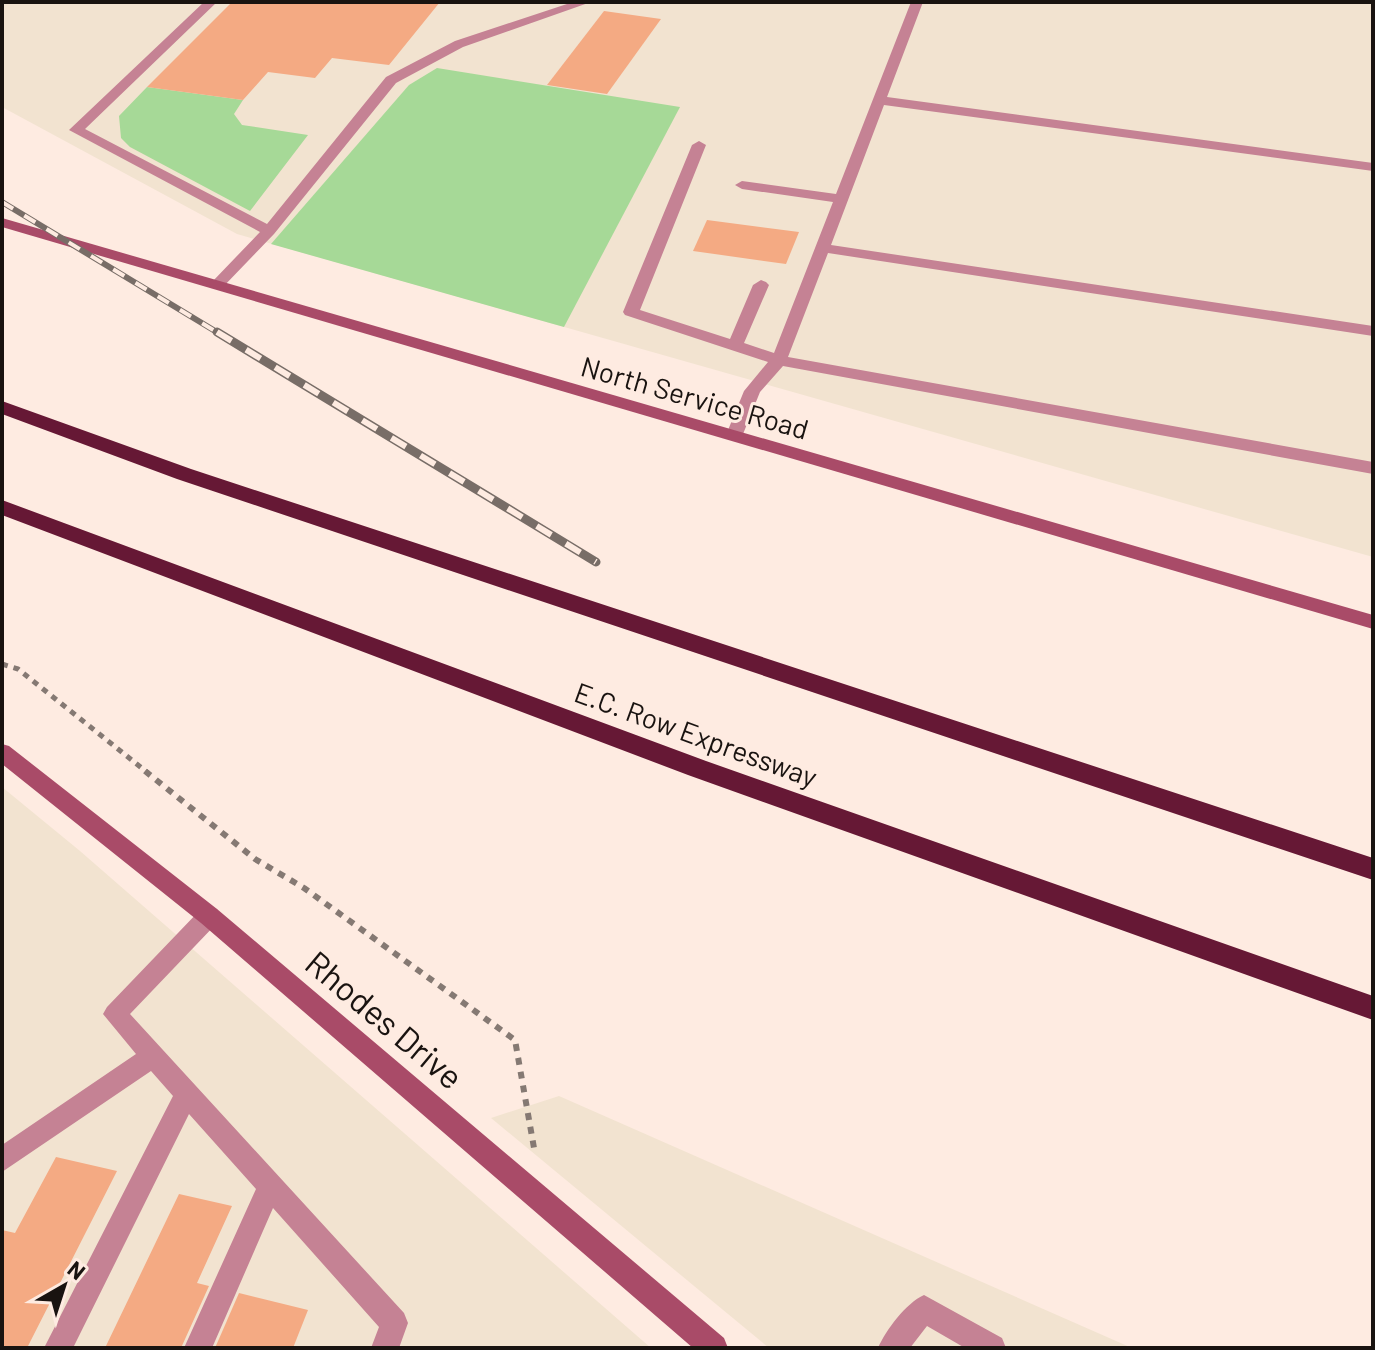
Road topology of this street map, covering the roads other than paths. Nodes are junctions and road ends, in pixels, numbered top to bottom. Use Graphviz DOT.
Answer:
graph roads {
  1 [pos="211,2"];
  2 [pos="585,2"];
  3 [pos="917,2"];
  4 [pos="879,100"];
  5 [pos="699,145"];
  6 [pos="1373,167"];
  7 [pos="742,185"];
  8 [pos="841,199"];
  9 [pos="2,222"];
  10 [pos="269,231"];
  11 [pos="822,248"];
  12 [pos="217,285"];
  13 [pos="761,285"];
  14 [pos="1373,331"];
  15 [pos="735,345"];
  16 [pos="779,360"];
  17 [pos="2,407"];
  18 [pos="735,435"];
  19 [pos="1373,468"];
  20 [pos="2,507"];
  21 [pos="1373,622"];
  22 [pos="2,752"];
  23 [pos="1373,869"];
  24 [pos="209,916"];
  25 [pos="1373,1008"];
  26 [pos="153,1056"];
  27 [pos="187,1093"];
  28 [pos="2,1160"];
  29 [pos="270,1186"];
  30 [pos="58,1348"];
  31 [pos="198,1348"];
  32 [pos="385,1348"];
  33 [pos="714,1348"];
  34 [pos="892,1348"];
  35 [pos="992,1348"];
  1 -- 10 [label="lane"];
  2 -- 10 [label="lane"];
  3 -- 4 [label="lane"];
  4 -- 6 [label="lane"];
  4 -- 8 [label="lane"];
  5 -- 15 [label="lane"];
  7 -- 8 [label="lane"];
  8 -- 11 [label="lane"];
  9 -- 12 [label="street, North Service Road"];
  10 -- 12 [label="lane"];
  11 -- 14 [label="lane"];
  11 -- 16 [label="lane"];
  12 -- 18 [label="street, North Service Road"];
  13 -- 15 [label="lane"];
  15 -- 16 [label="lane"];
  16 -- 18 [label="lane"];
  16 -- 19 [label="lane"];
  17 -- 23 [label="highway"];
  18 -- 21 [label="street, North Service Road"];
  20 -- 25 [label="highway, E.C. Row Expressway"];
  22 -- 24 [label="street, Rhodes Drive"];
  24 -- 26 [label="lane"];
  24 -- 33 [label="street, Rhodes Drive"];
  26 -- 27 [label="lane"];
  26 -- 28 [label="lane"];
  27 -- 29 [label="lane"];
  27 -- 30 [label="lane"];
  29 -- 31 [label="lane"];
  29 -- 32 [label="lane"];
  34 -- 35 [label="lane"];
}
